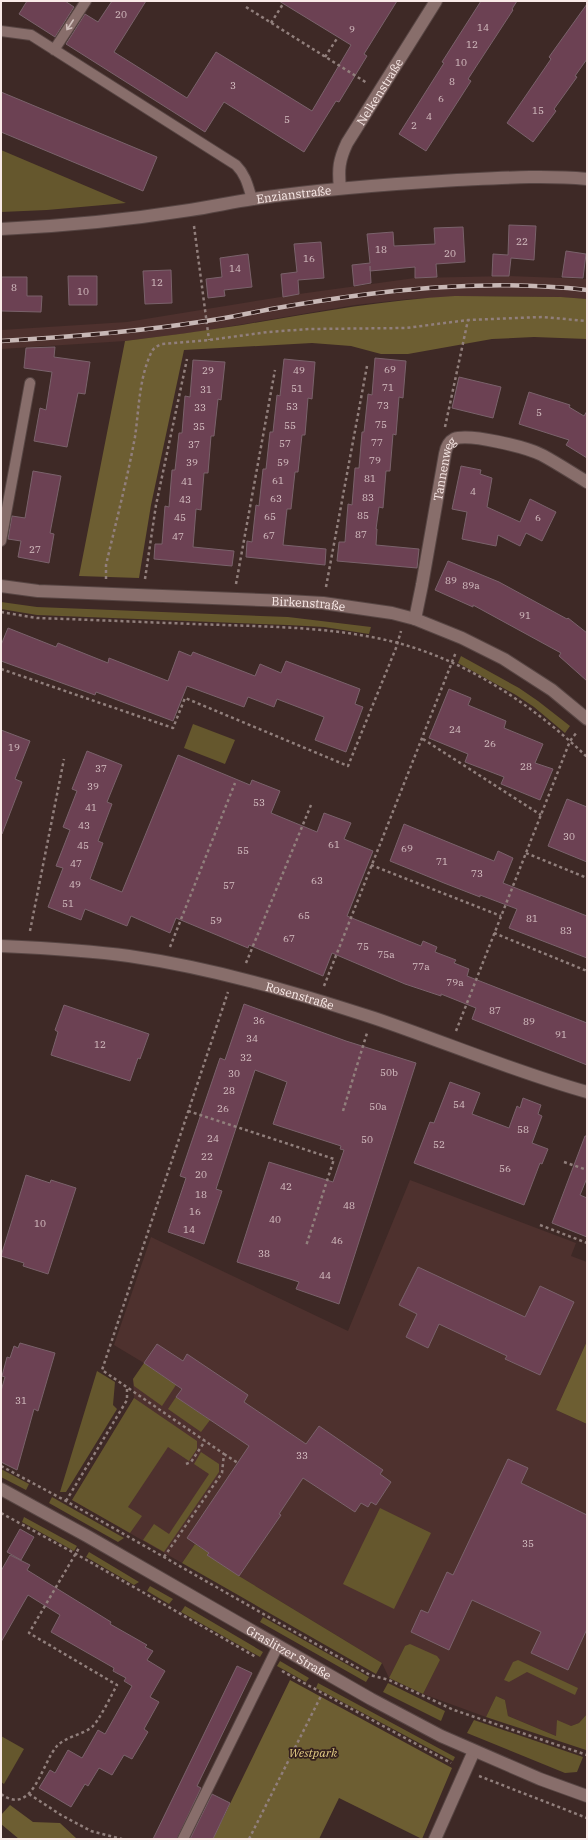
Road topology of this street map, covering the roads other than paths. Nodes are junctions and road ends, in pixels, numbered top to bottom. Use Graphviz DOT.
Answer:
graph roads {
  1 [pos="86,1"];
  2 [pos="436,1"];
  3 [pos="1,31"];
  4 [pos="54,50"];
  5 [pos="587,179"];
  6 [pos="340,188"];
  7 [pos="252,199"];
  8 [pos="1,229"];
  9 [pos="30,383"];
  10 [pos="587,482"];
  11 [pos="1,541"];
  12 [pos="1,586"];
  13 [pos="410,618"];
  14 [pos="587,718"];
  15 [pos="1,946"];
  16 [pos="587,1092"];
  17 [pos="1,1489"];
  18 [pos="278,1646"];
  19 [pos="474,1751"];
  20 [pos="587,1796"];
  21 [pos="183,1839"];
  22 [pos="435,1839"];
  1 -- 4 [label="lane, one-way"];
  2 -- 6 [label="street, Nelkenstraße"];
  3 -- 4 [label="lane"];
  4 -- 7 [label="lane"];
  5 -- 6 [label="street, Enzianstraße"];
  6 -- 7 [label="street, Enzianstraße"];
  7 -- 8 [label="street, Enzianstraße"];
  9 -- 11 [label="lane"];
  10 -- 13 [label="street, Tannenweg"];
  12 -- 13 [label="street, Birkenstraße"];
  13 -- 14 [label="street, Birkenstraße"];
  15 -- 16 [label="street, Rosenstraße"];
  17 -- 18 [label="street, Graslitzer Straße"];
  18 -- 19 [label="street, Graslitzer Straße"];
  18 -- 21 [label="lane"];
  19 -- 20 [label="street, Graslitzer Straße"];
  19 -- 22 [label="street"];
}
